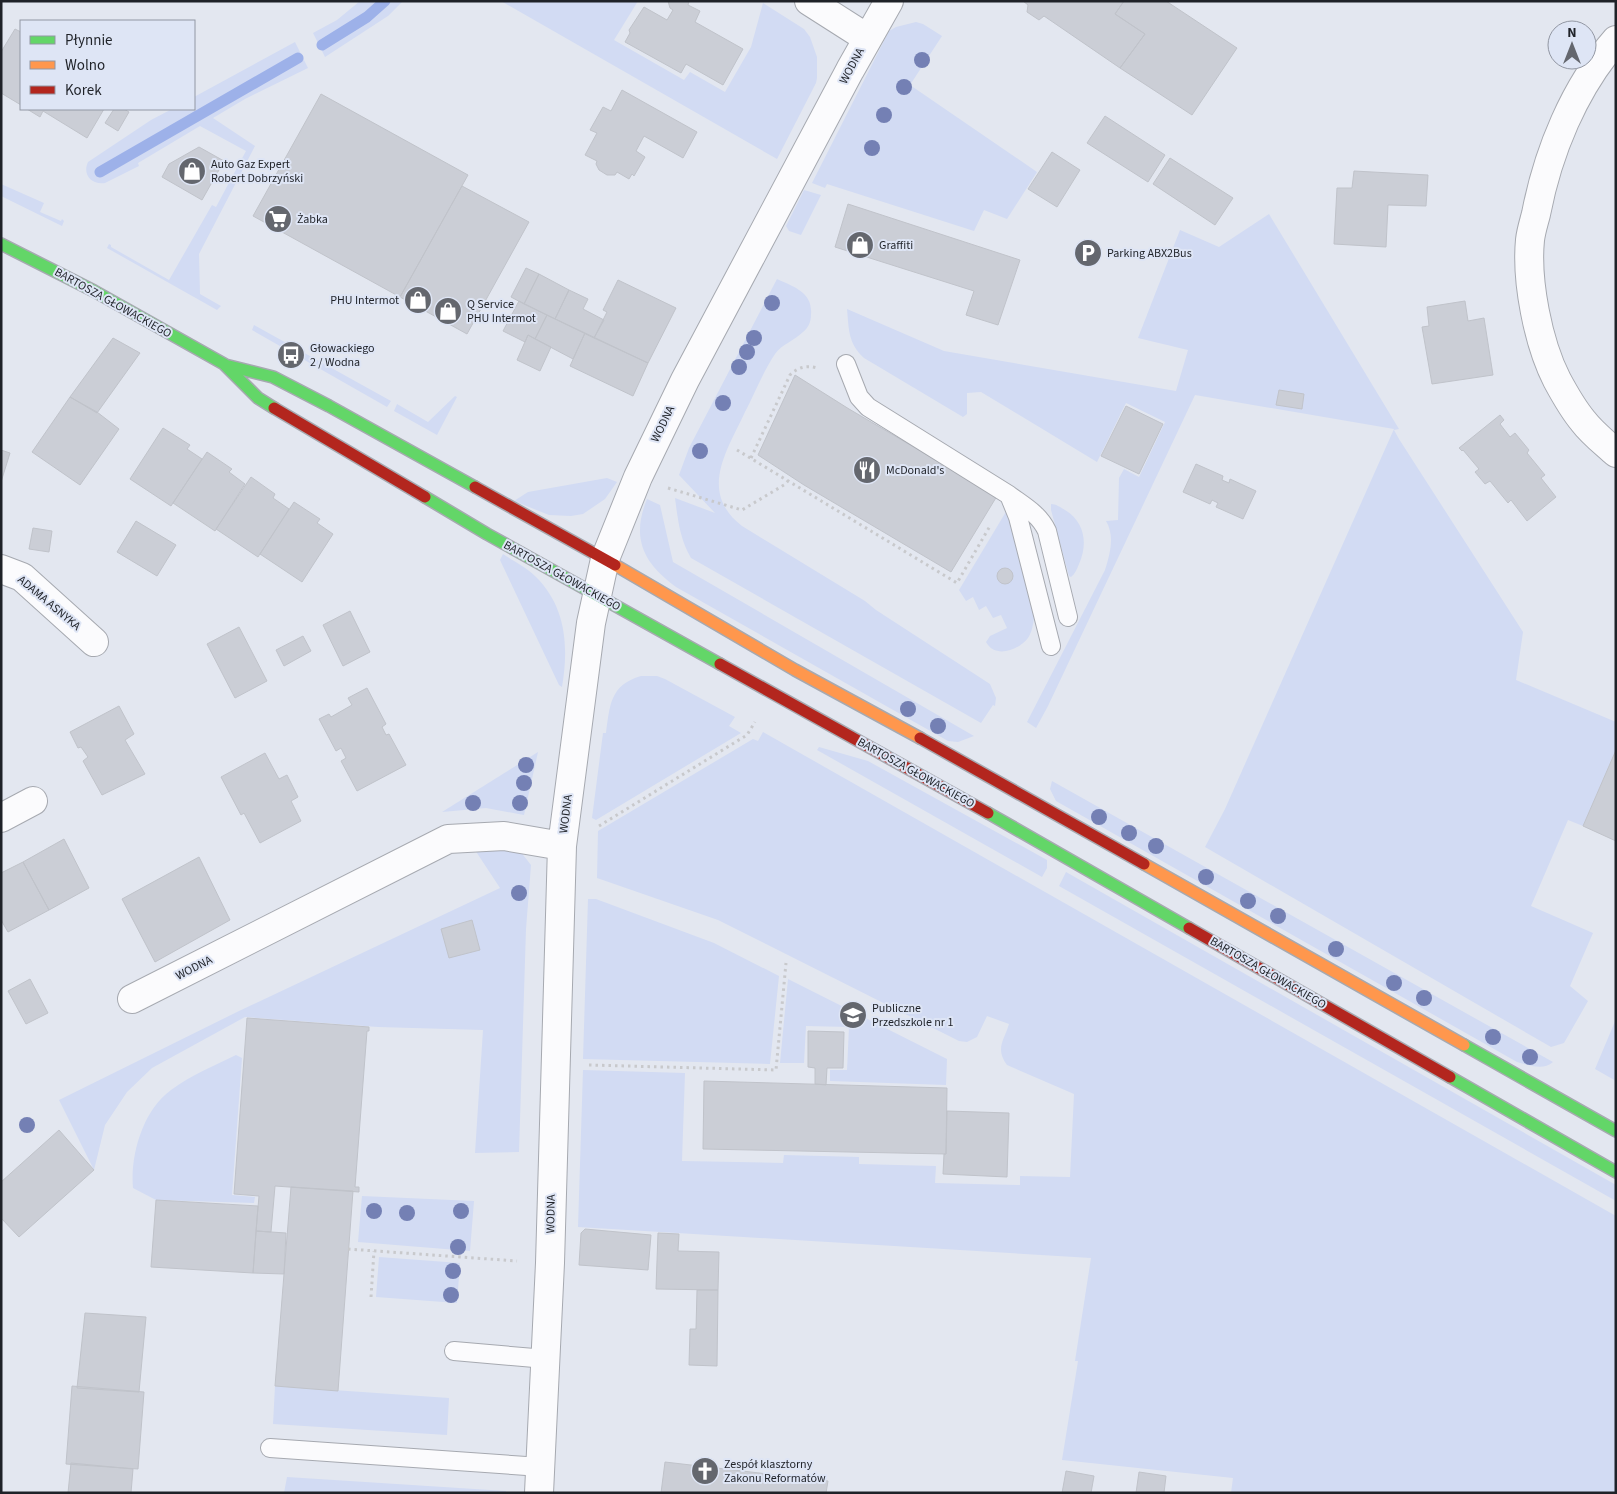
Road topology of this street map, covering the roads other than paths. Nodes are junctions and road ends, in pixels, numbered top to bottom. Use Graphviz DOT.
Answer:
graph roads {
  1 [pos="809,1"];
  2 [pos="889,1"];
  3 [pos="867,38"];
  4 [pos="1616,40"];
  5 [pos="1,244"];
  6 [pos="224,364"];
  7 [pos="846,364"];
  8 [pos="1616,453"];
  9 [pos="1009,495"];
  10 [pos="605,559"];
  11 [pos="1,570"];
  12 [pos="597,595"];
  13 [pos="1068,617"];
  14 [pos="94,642"];
  15 [pos="1051,646"];
  16 [pos="33,801"];
  17 [pos="1,818"];
  18 [pos="562,846"];
  19 [pos="132,999"];
  20 [pos="1616,1131"];
  21 [pos="1616,1172"];
  22 [pos="454,1351"];
  23 [pos="546,1358"];
  24 [pos="270,1448"];
  25 [pos="540,1480"];
  1 -- 3 [label="street, WODNA"];
  2 -- 3 [label="street, WODNA"];
  3 -- 10 [label="street, WODNA"];
  4 -- 8 [label="street"];
  5 -- 6 [label="street, BARTOSZA GŁOWACKIEGO"];
  6 -- 10 [label="street, BARTOSZA GŁOWACKIEGO"];
  6 -- 12 [label="street, BARTOSZA GŁOWACKIEGO"];
  7 -- 9 [label="lane"];
  9 -- 13 [label="lane"];
  9 -- 15 [label="lane"];
  10 -- 12 [label="street, WODNA"];
  10 -- 20 [label="street, BARTOSZA GŁOWACKIEGO"];
  11 -- 14 [label="street, ADAMA ASNYKA"];
  12 -- 18 [label="street, WODNA"];
  12 -- 21 [label="street, BARTOSZA GŁOWACKIEGO"];
  16 -- 17 [label="street"];
  18 -- 19 [label="street, WODNA"];
  18 -- 23 [label="street, WODNA"];
  22 -- 23 [label="lane"];
  23 -- 25 [label="street, WODNA"];
  24 -- 25 [label="lane"];
}
